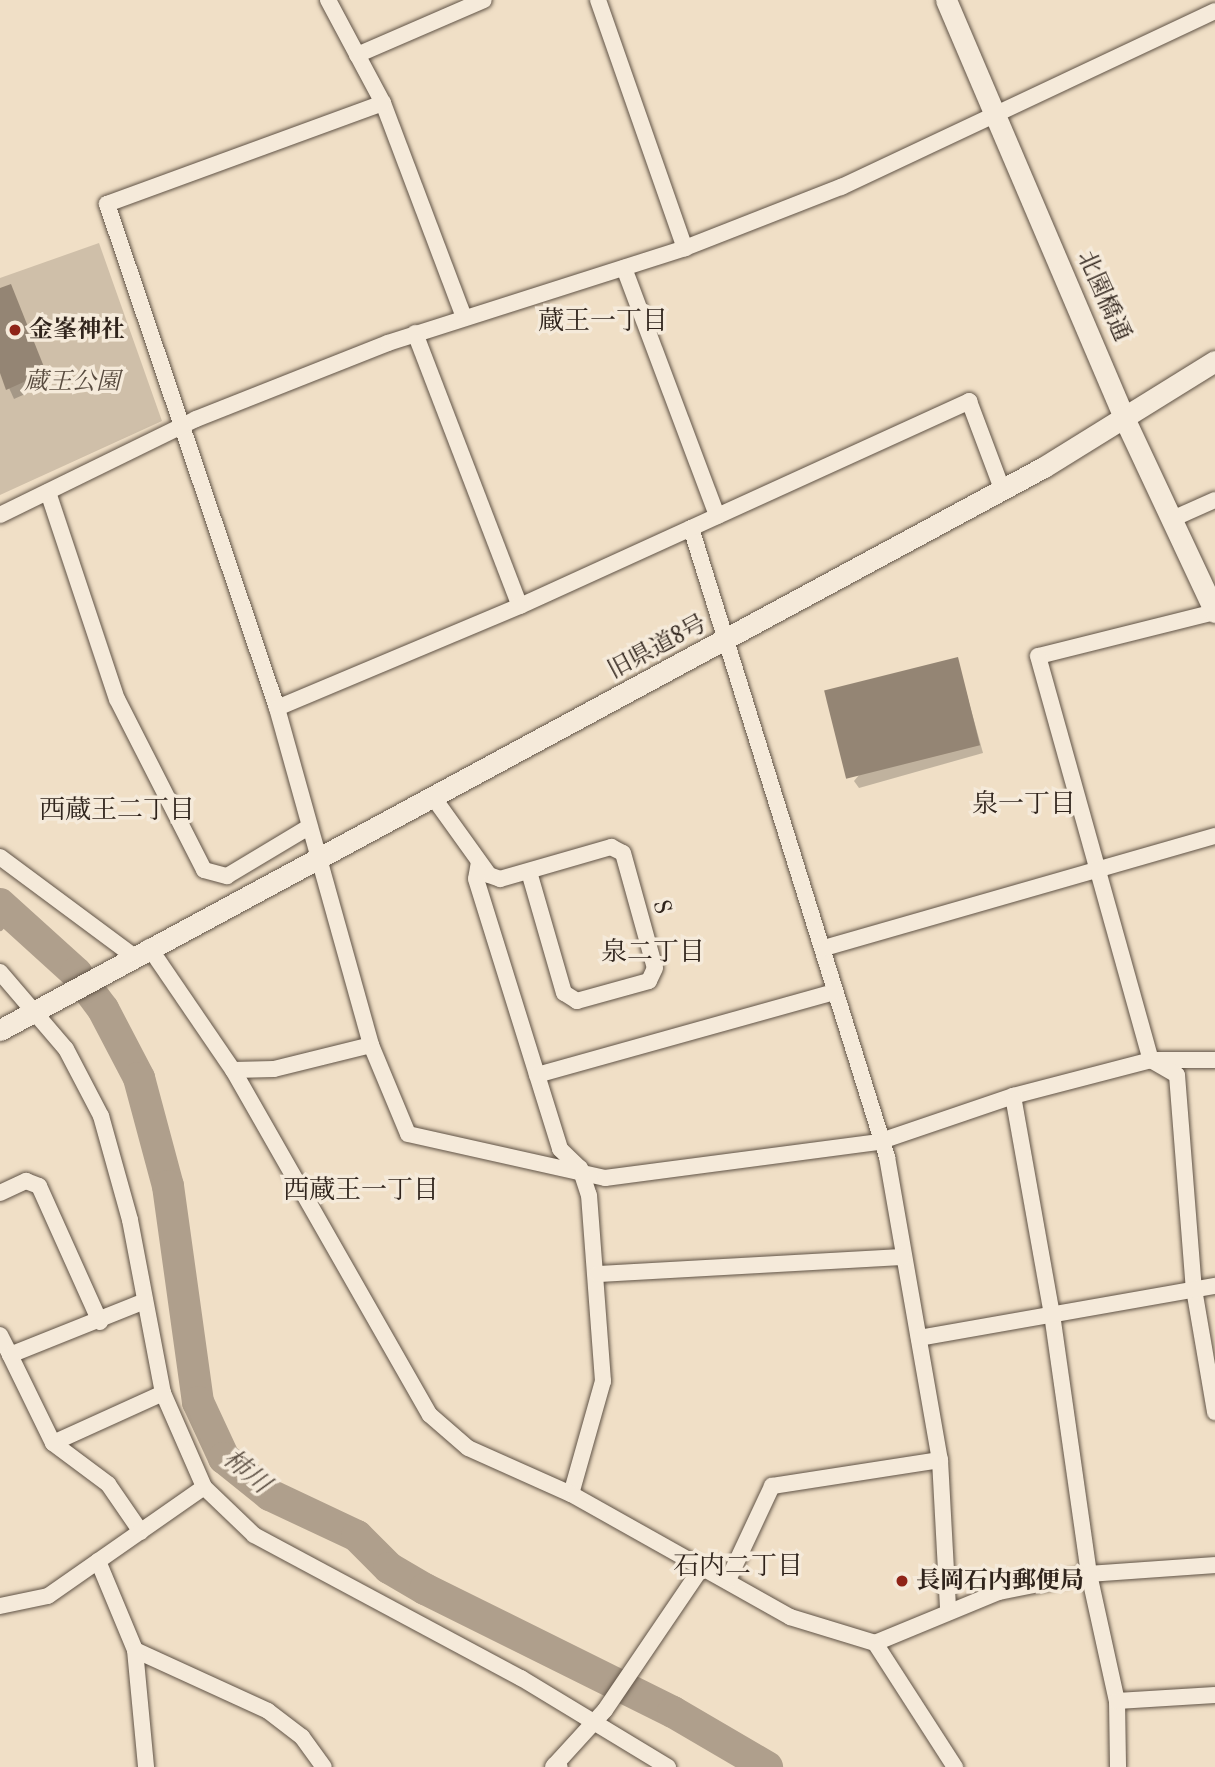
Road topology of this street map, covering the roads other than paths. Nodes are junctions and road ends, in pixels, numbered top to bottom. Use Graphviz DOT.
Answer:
graph roads {
  1 [pos="328,0"];
  2 [pos="484,0"];
  3 [pos="598,0"];
  4 [pos="946,0"];
  5 [pos="1215,11"];
  6 [pos="357,55"];
  7 [pos="383,103"];
  8 [pos="996,116"];
  9 [pos="685,248"];
  10 [pos="624,268"];
  11 [pos="464,317"];
  12 [pos="415,333"];
  13 [pos="1215,361"];
  14 [pos="1125,420"];
  15 [pos="179,428"];
  16 [pos="1002,489"];
  17 [pos="48,492"];
  18 [pos="1215,500"];
  19 [pos="0,514"];
  20 [pos="717,516"];
  21 [pos="1170,520"];
  22 [pos="691,528"];
  23 [pos="520,606"];
  24 [pos="1215,612"];
  25 [pos="725,641"];
  26 [pos="277,708"];
  27 [pos="433,797"];
  28 [pos="309,827"];
  29 [pos="1215,836"];
  30 [pos="0,857"];
  31 [pos="319,859"];
  32 [pos="479,862"];
  33 [pos="1099,870"];
  34 [pos="529,872"];
  35 [pos="824,948"];
  36 [pos="132,955"];
  37 [pos="0,972"];
  38 [pos="835,992"];
  39 [pos="39,1005"];
  40 [pos="0,1030"];
  41 [pos="371,1045"];
  42 [pos="1151,1060"];
  43 [pos="1215,1060"];
  44 [pos="233,1070"];
  45 [pos="537,1075"];
  46 [pos="1013,1096"];
  47 [pos="877,1142"];
  48 [pos="580,1168"];
  49 [pos="0,1193"];
  50 [pos="903,1257"];
  51 [pos="598,1274"];
  52 [pos="1215,1286"];
  53 [pos="1194,1289"];
  54 [pos="145,1301"];
  55 [pos="1052,1314"];
  56 [pos="100,1322"];
  57 [pos="0,1335"];
  58 [pos="919,1338"];
  59 [pos="10,1355"];
  60 [pos="163,1393"];
  61 [pos="1215,1412"];
  62 [pos="52,1443"];
  63 [pos="940,1460"];
  64 [pos="204,1488"];
  65 [pos="571,1494"];
  66 [pos="141,1532"];
  67 [pos="98,1561"];
  68 [pos="1215,1565"];
  69 [pos="701,1569"];
  70 [pos="1089,1574"];
  71 [pos="727,1580"];
  72 [pos="0,1606"];
  73 [pos="948,1608"];
  74 [pos="875,1643"];
  75 [pos="135,1650"];
  76 [pos="1215,1695"];
  77 [pos="1117,1701"];
  78 [pos="599,1716"];
  79 [pos="146,1767"];
  80 [pos="324,1767"];
  81 [pos="555,1767"];
  82 [pos="668,1767"];
  83 [pos="955,1767"];
  84 [pos="1118,1767"];
  1 -- 6 [label="street"];
  2 -- 6 [label="street"];
  3 -- 9 [label="street"];
  4 -- 8 [label="street, 北園橋通"];
  5 -- 8 [label="street"];
  6 -- 7 [label="street"];
  7 -- 11 [label="street"];
  7 -- 15 [label="street"];
  8 -- 9 [label="street"];
  8 -- 14 [label="street, 北園橋通"];
  9 -- 10 [label="street"];
  10 -- 11 [label="street"];
  10 -- 20 [label="street"];
  11 -- 12 [label="street"];
  12 -- 15 [label="street"];
  12 -- 23 [label="street"];
  13 -- 14 [label="street, 旧県道8号"];
  14 -- 16 [label="street, 旧県道8号"];
  14 -- 21 [label="street, 北園橋通"];
  15 -- 17 [label="street"];
  15 -- 26 [label="street"];
  16 -- 20 [label="street"];
  16 -- 25 [label="street, 旧県道8号"];
  17 -- 19 [label="street"];
  17 -- 28 [label="street"];
  18 -- 21 [label="street"];
  20 -- 22 [label="street"];
  21 -- 24 [label="street, 北園橋通"];
  22 -- 23 [label="street"];
  22 -- 25 [label="street"];
  23 -- 26 [label="street"];
  24 -- 33 [label="street"];
  25 -- 27 [label="street, 旧県道8号"];
  25 -- 35 [label="street"];
  26 -- 28 [label="street"];
  27 -- 31 [label="street, 旧県道8号"];
  27 -- 32 [label="street, S"];
  28 -- 31 [label="street"];
  29 -- 33 [label="street"];
  30 -- 36 [label="street"];
  31 -- 36 [label="street, 旧県道8号"];
  31 -- 41 [label="street"];
  32 -- 34 [label="street, S"];
  32 -- 45 [label="street"];
  33 -- 35 [label="street"];
  33 -- 42 [label="street"];
  34 -- 34 [label="street, S"];
  35 -- 38 [label="street"];
  36 -- 39 [label="street, 旧県道8号"];
  36 -- 44 [label="street"];
  37 -- 39 [label="street"];
  38 -- 45 [label="street"];
  38 -- 47 [label="street"];
  39 -- 40 [label="street"];
  39 -- 54 [label="street"];
  41 -- 44 [label="street"];
  41 -- 48 [label="street"];
  42 -- 43 [label="street"];
  42 -- 46 [label="street"];
  42 -- 53 [label="street"];
  44 -- 65 [label="street"];
  45 -- 48 [label="street"];
  46 -- 47 [label="street"];
  46 -- 55 [label="street"];
  47 -- 48 [label="street"];
  47 -- 50 [label="street"];
  48 -- 51 [label="street"];
  49 -- 56 [label="street"];
  50 -- 51 [label="street"];
  50 -- 58 [label="street"];
  51 -- 65 [label="street"];
  52 -- 53 [label="street"];
  53 -- 55 [label="street"];
  53 -- 61 [label="street"];
  54 -- 56 [label="street"];
  54 -- 60 [label="street"];
  55 -- 58 [label="street"];
  55 -- 70 [label="street"];
  56 -- 59 [label="street"];
  57 -- 59 [label="street"];
  58 -- 63 [label="street"];
  59 -- 62 [label="street"];
  60 -- 62 [label="street"];
  60 -- 64 [label="street"];
  62 -- 66 [label="street"];
  63 -- 71 [label="street"];
  63 -- 73 [label="street"];
  64 -- 66 [label="street"];
  64 -- 78 [label="street"];
  65 -- 69 [label="street"];
  66 -- 67 [label="street"];
  67 -- 72 [label="street"];
  67 -- 75 [label="street"];
  68 -- 70 [label="street"];
  69 -- 71 [label="street"];
  69 -- 78 [label="street"];
  70 -- 73 [label="street"];
  70 -- 77 [label="street"];
  71 -- 74 [label="street"];
  73 -- 74 [label="street"];
  74 -- 83 [label="street"];
  75 -- 79 [label="street"];
  75 -- 80 [label="street"];
  76 -- 77 [label="street"];
  77 -- 84 [label="street"];
  78 -- 81 [label="street"];
  78 -- 82 [label="street"];
}
